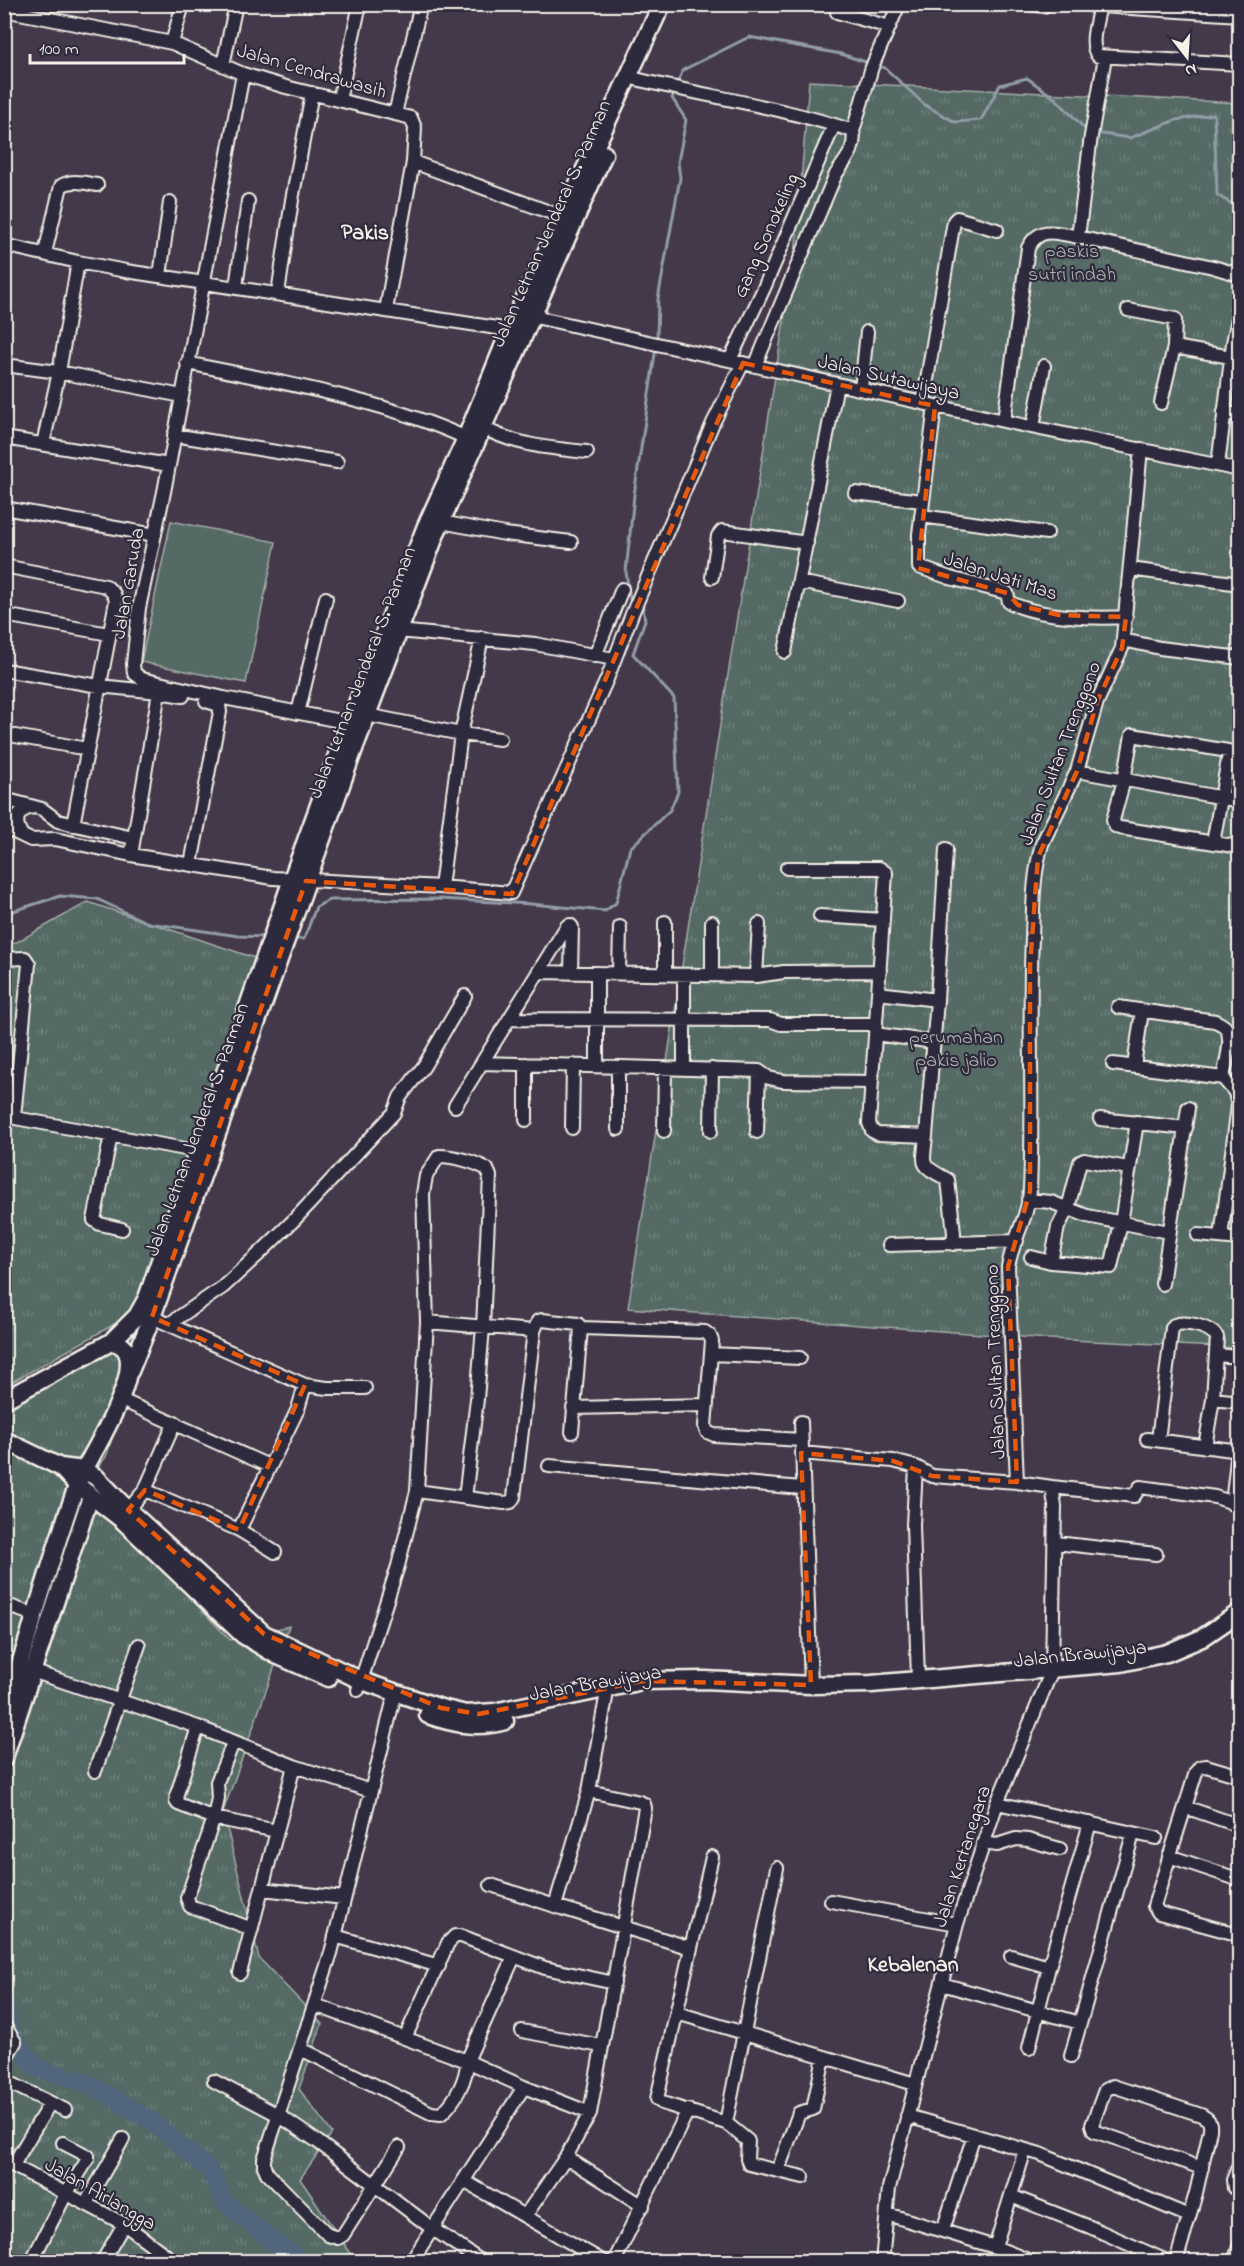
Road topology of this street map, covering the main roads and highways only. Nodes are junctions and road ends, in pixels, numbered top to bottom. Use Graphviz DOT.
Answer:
graph roads {
  1 [pos="662,4"];
  2 [pos="674,4"];
  3 [pos="299,882"];
  4 [pos="267,974"];
  5 [pos="111,1342"];
  6 [pos="130,1371"];
  7 [pos="4,1400"];
  8 [pos="4,1440"];
  9 [pos="87,1482"];
  10 [pos="1239,1612"];
  11 [pos="1239,1622"];
  12 [pos="27,1669"];
  13 [pos="1051,1675"];
  14 [pos="360,1685"];
  15 [pos="4,1710"];
  16 [pos="4,1759"];
  1 -- 3 [label="highway, Jalan Letnan Jenderal S. Parman"];
  2 -- 3 [label="highway, Jalan Letnan Jenderal S. Parman"];
  3 -- 4 [label="highway, Jalan Letnan Jenderal S. Parman"];
  4 -- 5 [label="highway, Jalan Letnan Jenderal S. Parman"];
  4 -- 6 [label="highway, Jalan Letnan Jenderal S. Parman"];
  5 -- 6 [label="highway"];
  5 -- 7 [label="highway, Jalan Letnan Jenderal S. Parman"];
  6 -- 9 [label="highway, Jalan Letnan Jenderal S. Parman"];
  8 -- 9 [label="highway, Jalan Brawijaya"];
  9 -- 12 [label="main road"];
  9 -- 12 [label="main road"];
  9 -- 14 [label="highway, Jalan Brawijaya"];
  10 -- 13 [label="highway, Jalan Brawijaya"];
  11 -- 13 [label="highway, Jalan Brawijaya"];
  12 -- 15 [label="main road"];
  12 -- 16 [label="main road"];
  13 -- 14 [label="highway, Jalan Brawijaya"];
  13 -- 14 [label="highway, Jalan Brawijaya"];
}
